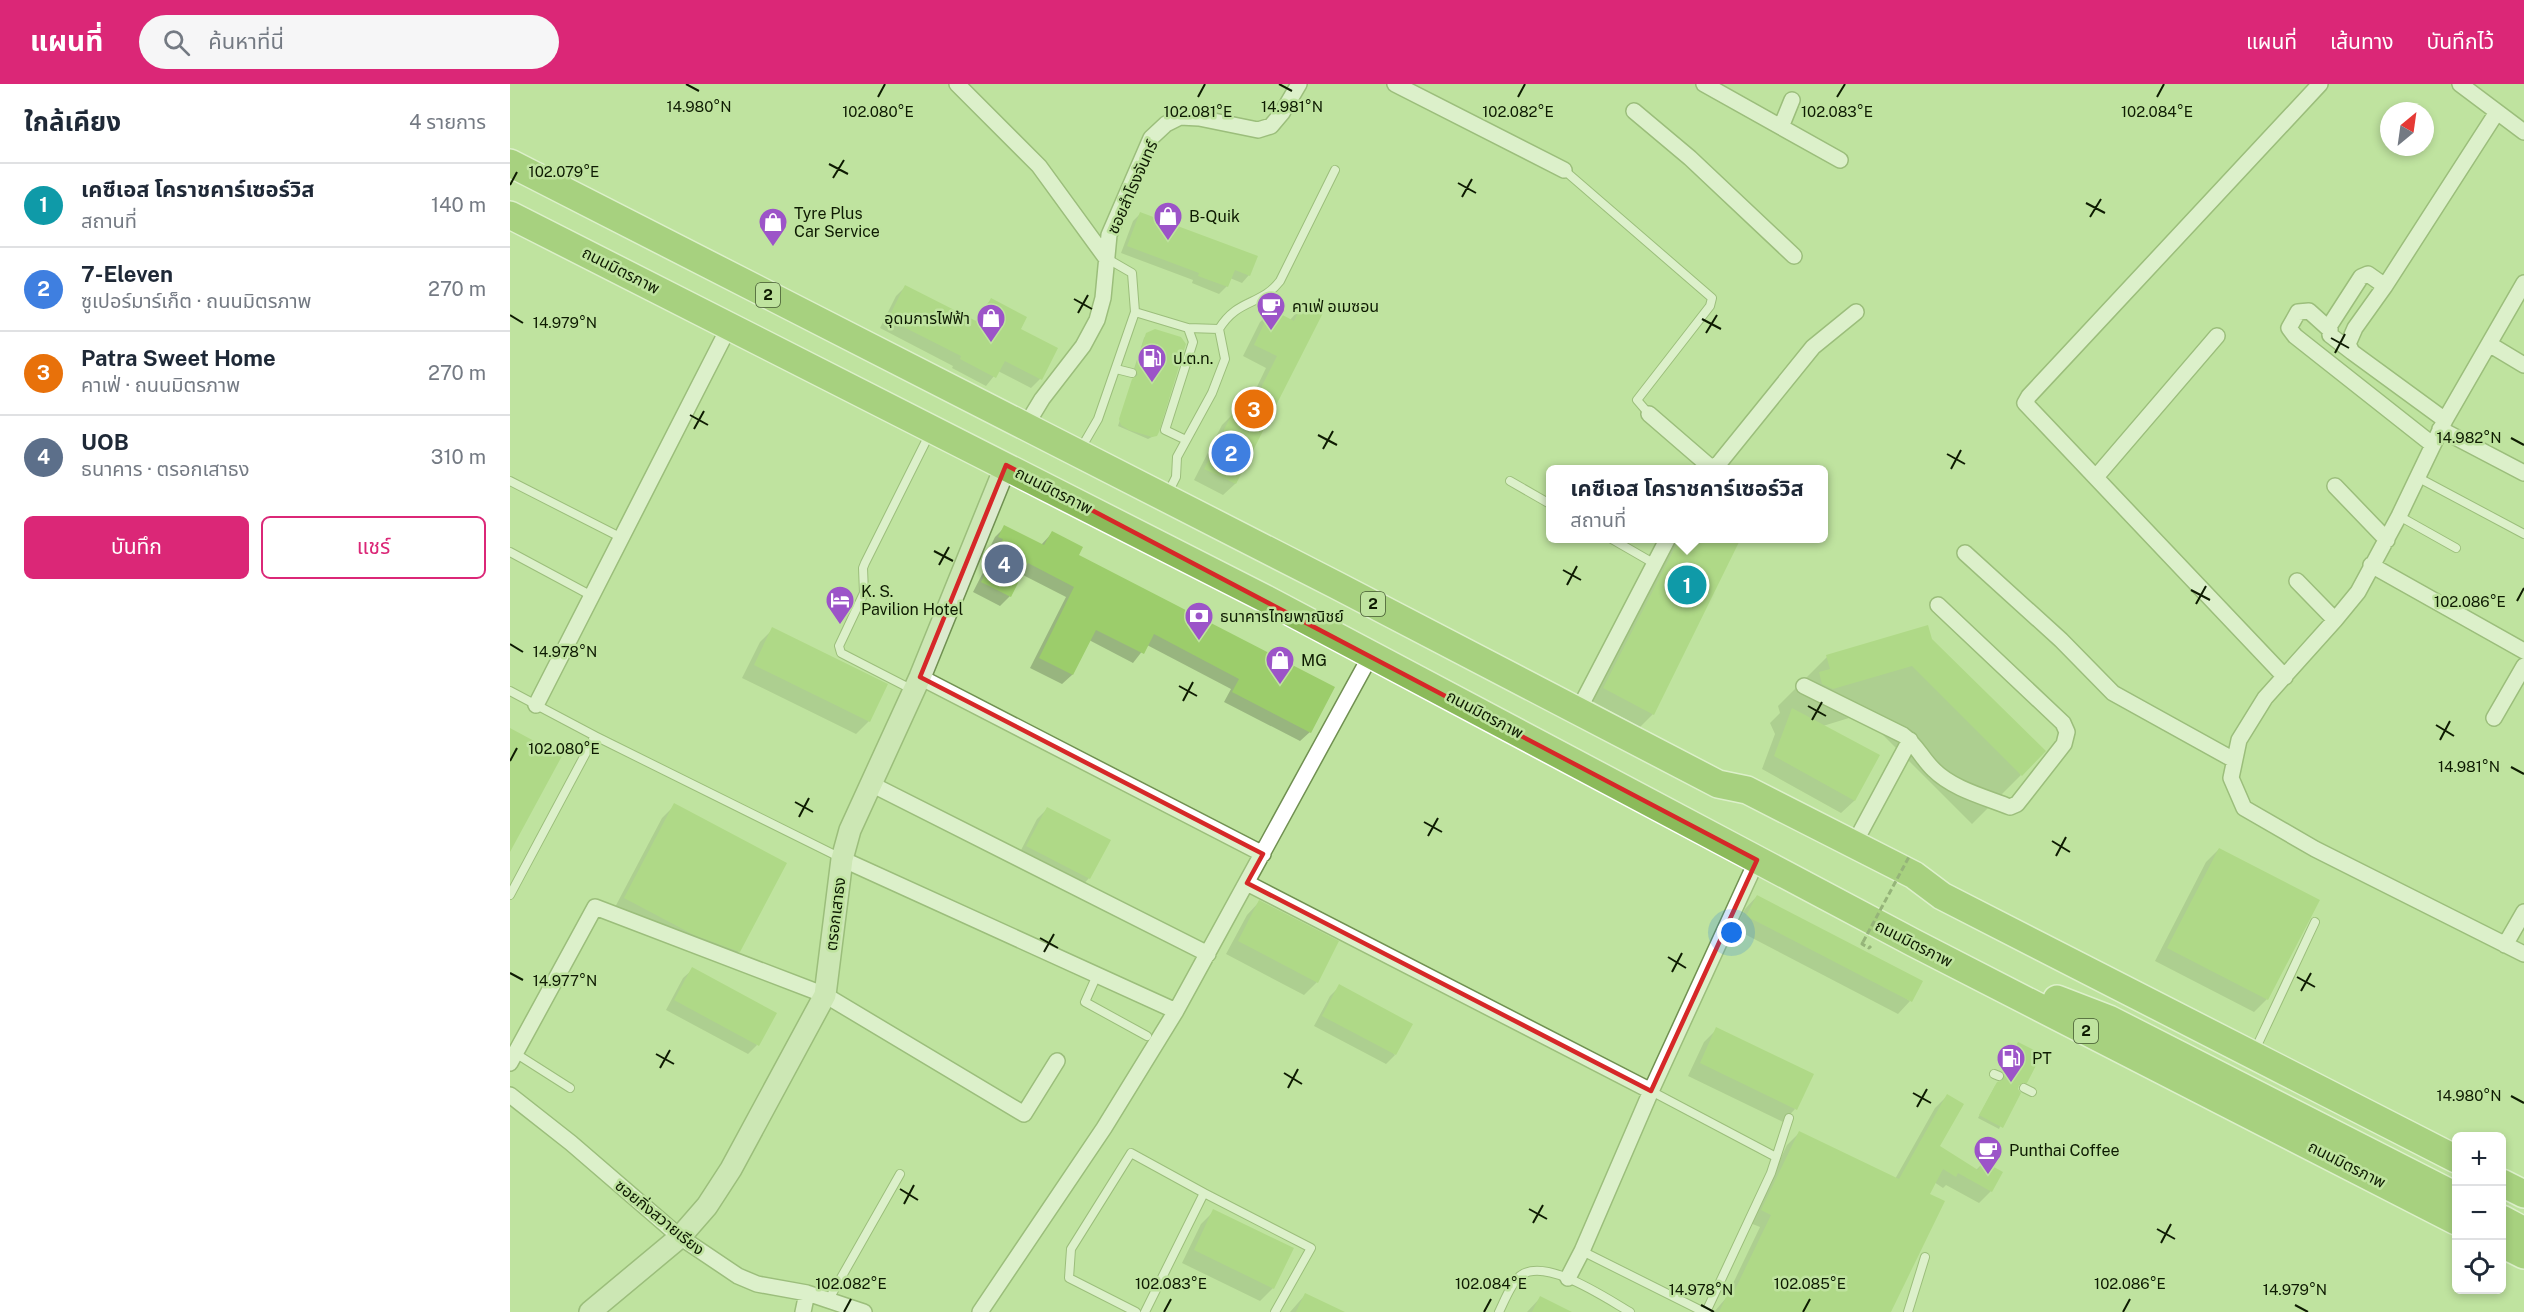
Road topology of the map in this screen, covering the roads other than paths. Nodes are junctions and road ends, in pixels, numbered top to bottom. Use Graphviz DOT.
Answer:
graph roads {
  1 [pos="957,84"];
  2 [pos="1299,84"];
  3 [pos="1704,84"];
  4 [pos="2320,84"];
  5 [pos="2460,84"];
  6 [pos="1400,85"];
  7 [pos="1792,100"];
  8 [pos="1634,111"];
  9 [pos="2497,112"];
  10 [pos="1780,127"];
  11 [pos="2524,132"];
  12 [pos="1840,160"];
  13 [pos="510,163"];
  14 [pos="1564,170"];
  15 [pos="1335,171"];
  16 [pos="510,215"];
  17 [pos="1794,256"];
  18 [pos="1106,258"];
  19 [pos="2524,283"];
  20 [pos="2385,286"];
  21 [pos="1135,312"];
  22 [pos="1856,312"];
  23 [pos="730,325"];
  24 [pos="1188,328"];
  25 [pos="1219,329"];
  26 [pos="2329,330"];
  27 [pos="2217,336"];
  28 [pos="2488,344"];
  29 [pos="2352,352"];
  30 [pos="2524,365"];
  31 [pos="1116,369"];
  32 [pos="1132,373"];
  33 [pos="2406,391"];
  34 [pos="2391,412"];
  35 [pos="1649,414"];
  36 [pos="2443,424"];
  37 [pos="1025,427"];
  38 [pos="932,429"];
  39 [pos="1186,440"];
  40 [pos="2433,445"];
  41 [pos="1078,454"];
  42 [pos="1006,465"];
  43 [pos="1705,465"];
  44 [pos="1718,465"];
  45 [pos="2524,473"];
  46 [pos="2096,477"];
  47 [pos="2417,477"];
  48 [pos="510,481"];
  49 [pos="1510,481"];
  50 [pos="2335,486"];
  51 [pos="1165,498"];
  52 [pos="1546,501"];
  53 [pos="2399,516"];
  54 [pos="2524,534"];
  55 [pos="622,538"];
  56 [pos="2387,540"];
  57 [pos="1619,543"];
  58 [pos="1666,543"];
  59 [pos="2456,548"];
  60 [pos="510,552"];
  61 [pos="1965,553"];
  62 [pos="1655,564"];
  63 [pos="2371,565"];
  64 [pos="2297,581"];
  65 [pos="592,596"];
  66 [pos="1938,605"];
  67 [pos="2336,620"];
  68 [pos="2524,651"];
  69 [pos="1372,653"];
  70 [pos="2524,666"];
  71 [pos="2285,677"];
  72 [pos="917,684"];
  73 [pos="1804,686"];
  74 [pos="510,691"];
  75 [pos="536,705"];
  76 [pos="1578,711"];
  77 [pos="2494,718"];
  78 [pos="595,736"];
  79 [pos="1910,740"];
  80 [pos="2234,760"];
  81 [pos="871,784"];
  82 [pos="1854,844"];
  83 [pos="1263,854"];
  84 [pos="842,859"];
  85 [pos="1757,860"];
  86 [pos="1247,883"];
  87 [pos="510,895"];
  88 [pos="2524,912"];
  89 [pos="2315,922"];
  90 [pos="1914,943"];
  91 [pos="2505,945"];
  92 [pos="1208,954"];
  93 [pos="2524,954"];
  94 [pos="1097,975"];
  95 [pos="825,995"];
  96 [pos="1176,1011"];
  97 [pos="1147,1036"];
  98 [pos="2253,1054"];
  99 [pos="513,1058"];
  100 [pos="1057,1060"];
  101 [pos="570,1088"];
  102 [pos="1651,1091"];
  103 [pos="510,1095"];
  104 [pos="1789,1118"];
  105 [pos="2452,1156"];
  106 [pos="1776,1157"];
  107 [pos="900,1174"];
  108 [pos="2506,1185"];
  109 [pos="1204,1193"];
  110 [pos="2452,1193"];
  111 [pos="2524,1194"];
  112 [pos="2452,1218"];
  113 [pos="2506,1221"];
  114 [pos="2524,1231"];
  115 [pos="680,1237"];
  116 [pos="2506,1246"];
  117 [pos="1582,1251"];
  118 [pos="2524,1255"];
  119 [pos="1925,1257"];
  120 [pos="1568,1278"];
  121 [pos="807,1293"];
  122 [pos="830,1299"];
  123 [pos="1119,1309"];
  124 [pos="590,1312"];
  125 [pos="803,1312"];
  126 [pos="864,1312"];
  127 [pos="980,1312"];
  128 [pos="1136,1312"];
  129 [pos="1145,1312"];
  130 [pos="1275,1312"];
  131 [pos="1499,1312"];
  132 [pos="1630,1312"];
  133 [pos="1705,1312"];
  134 [pos="1908,1312"];
  1 -- 18 [label="street"];
  2 -- 18 [label="street, ซอยสำโรงจันทร์"];
  3 -- 10 [label="street"];
  4 -- 46 [label="street"];
  5 -- 9 [label="street"];
  6 -- 14 [label="street"];
  7 -- 10 [label="street"];
  8 -- 17 [label="street"];
  9 -- 11 [label="street"];
  9 -- 20 [label="street"];
  10 -- 12 [label="street"];
  13 -- 37 [label="highway, 2"];
  14 -- 35 [label="lane"];
  15 -- 25 [label="lane"];
  16 -- 23 [label="highway, ถนนมิตรภาพ / 2"];
  18 -- 21 [label="lane"];
  18 -- 37 [label="street, ซอยสำโรงจันทร์"];
  19 -- 28 [label="street"];
  20 -- 26 [label="street"];
  20 -- 29 [label="street"];
  21 -- 24 [label="lane"];
  21 -- 31 [label="lane"];
  22 -- 44 [label="street"];
  23 -- 38 [label="highway, ถนนมิตรภาพ / 2"];
  23 -- 55 [label="street"];
  24 -- 25 [label="lane"];
  24 -- 39 [label="lane"];
  25 -- 39 [label="lane"];
  26 -- 29 [label="street"];
  26 -- 34 [label="street"];
  27 -- 46 [label="street"];
  28 -- 30 [label="street"];
  28 -- 36 [label="street"];
  29 -- 33 [label="street"];
  31 -- 32 [label="lane"];
  31 -- 41 [label="lane"];
  33 -- 34 [label="street"];
  33 -- 36 [label="street"];
  34 -- 40 [label="street"];
  35 -- 43 [label="street"];
  36 -- 40 [label="street"];
  36 -- 45 [label="street"];
  37 -- 41 [label="highway, 2"];
  37 -- 42 [label="highway"];
  38 -- 42 [label="highway, ถนนมิตรภาพ / 2"];
  38 -- 72 [label="lane"];
  39 -- 51 [label="lane"];
  40 -- 47 [label="street"];
  41 -- 51 [label="highway, 2"];
  42 -- 69 [label="highway, ถนนมิตรภาพ / 2"];
  42 -- 72 [label="street, ตรอกเสาธง"];
  46 -- 71 [label="street"];
  47 -- 53 [label="street"];
  47 -- 54 [label="lane"];
  48 -- 55 [label="lane"];
  49 -- 52 [label="lane"];
  50 -- 56 [label="street"];
  51 -- 76 [label="highway, 2"];
  53 -- 56 [label="street"];
  53 -- 59 [label="lane"];
  55 -- 65 [label="street"];
  56 -- 63 [label="street"];
  57 -- 62 [label="lane"];
  58 -- 62 [label="street"];
  60 -- 65 [label="lane"];
  61 -- 80 [label="street"];
  62 -- 76 [label="street"];
  63 -- 67 [label="street"];
  63 -- 68 [label="street"];
  64 -- 67 [label="street"];
  65 -- 75 [label="street"];
  66 -- 79 [label="street"];
  67 -- 71 [label="street"];
  69 -- 83 [label="street"];
  69 -- 85 [label="highway, ถนนมิตรภาพ / 2"];
  70 -- 77 [label="street"];
  71 -- 80 [label="street"];
  72 -- 81 [label="street, ตรอกเสาธง"];
  72 -- 83 [label="street"];
  73 -- 79 [label="street"];
  74 -- 75 [label="lane"];
  75 -- 78 [label="lane"];
  76 -- 82 [label="highway, 2"];
  78 -- 84 [label="lane"];
  78 -- 87 [label="lane"];
  79 -- 82 [label="street"];
  80 -- 91 [label="street"];
  81 -- 84 [label="street, ตรอกเสาธง"];
  81 -- 92 [label="street"];
  82 -- 98 [label="highway, 2"];
  83 -- 86 [label="street"];
  84 -- 94 [label="street"];
  84 -- 95 [label="street, ตรอกเสาธง"];
  85 -- 90 [label="highway, ถนนมิตรภาพ / 2"];
  85 -- 102 [label="street"];
  86 -- 92 [label="street"];
  86 -- 102 [label="street"];
  88 -- 91 [label="street"];
  89 -- 98 [label="lane"];
  90 -- 110 [label="highway"];
  90 -- 112 [label="highway, ถนนมิตรภาพ / 2"];
  91 -- 93 [label="street"];
  92 -- 96 [label="street"];
  94 -- 96 [label="street"];
  94 -- 97 [label="lane"];
  95 -- 99 [label="street"];
  95 -- 100 [label="street"];
  95 -- 115 [label="street, ตรอกเสาธง"];
  96 -- 127 [label="street"];
  98 -- 105 [label="highway, 2"];
  99 -- 101 [label="lane"];
  102 -- 106 [label="lane"];
  102 -- 117 [label="street"];
  103 -- 115 [label="street, ซอยกิ่งสวายเรียง"];
  104 -- 106 [label="lane"];
  106 -- 133 [label="lane"];
  107 -- 122 [label="lane"];
  108 -- 111 [label="highway"];
  109 -- 123 [label="lane"];
  109 -- 129 [label="lane"];
  109 -- 130 [label="lane"];
  113 -- 114 [label="highway"];
  115 -- 121 [label="street, ซอยกิ่งสวายเรียง"];
  115 -- 124 [label="street, ตรอกเสาธง"];
  116 -- 118 [label="highway"];
  117 -- 120 [label="street"];
  117 -- 133 [label="lane"];
  119 -- 134 [label="lane"];
  120 -- 131 [label="lane"];
  120 -- 132 [label="lane"];
  121 -- 122 [label="street, ซอยกิ่งสวายเรียง"];
  121 -- 125 [label="street"];
  122 -- 126 [label="street, ซอยกิ่งสวายเรียง"];
  123 -- 128 [label="lane"];
}
